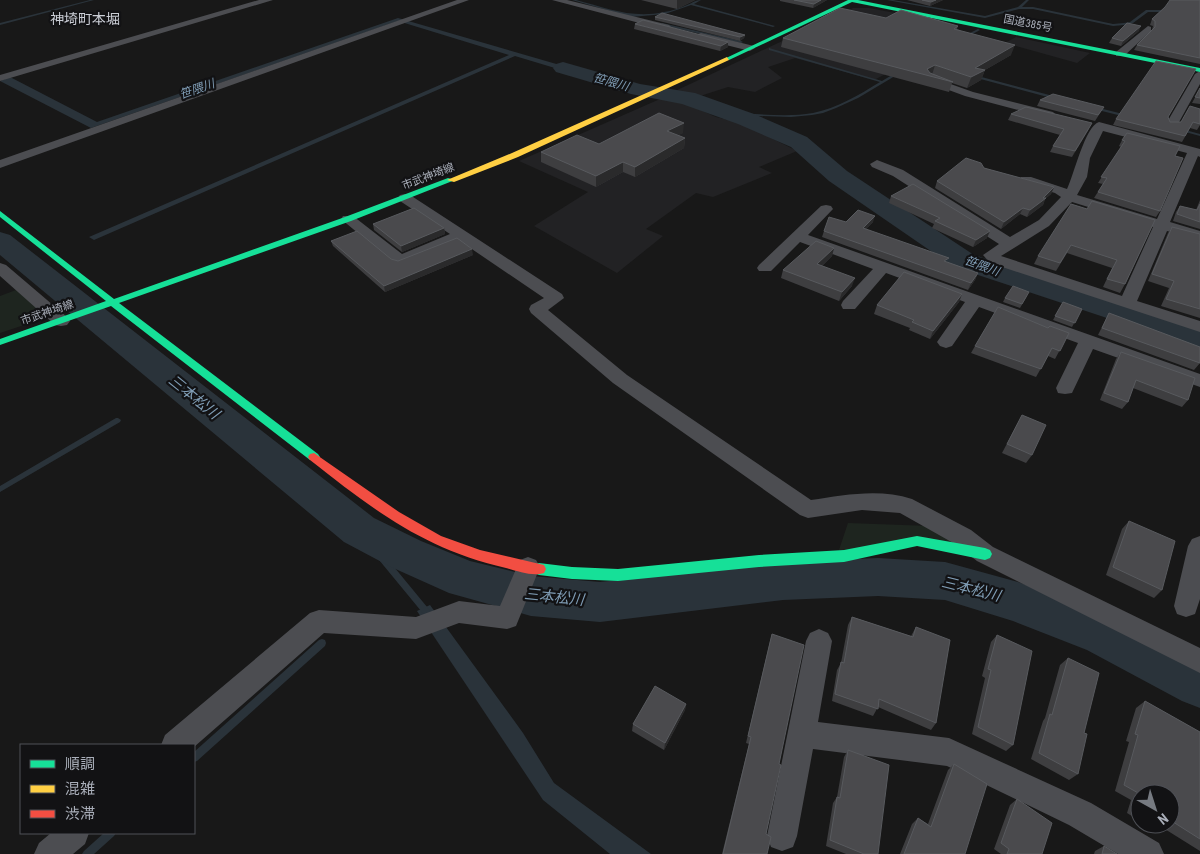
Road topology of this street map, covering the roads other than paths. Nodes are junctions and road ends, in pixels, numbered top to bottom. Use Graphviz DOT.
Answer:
graph roads {
  1 [pos="270,0"];
  2 [pos="465,0"];
  3 [pos="556,0"];
  4 [pos="852,0"];
  5 [pos="1148,29"];
  6 [pos="750,48"];
  7 [pos="1120,54"];
  8 [pos="1200,72"];
  9 [pos="0,78"];
  10 [pos="931,80"];
  11 [pos="1062,117"];
  12 [pos="1172,124"];
  13 [pos="1197,152"];
  14 [pos="0,164"];
  15 [pos="876,164"];
  16 [pos="1014,177"];
  17 [pos="1069,197"];
  18 [pos="405,198"];
  19 [pos="826,209"];
  20 [pos="0,213"];
  21 [pos="348,219"];
  22 [pos="1162,225"];
  23 [pos="461,235"];
  24 [pos="798,236"];
  25 [pos="1200,236"];
  26 [pos="1008,243"];
  27 [pos="883,267"];
  28 [pos="765,268"];
  29 [pos="4,276"];
  30 [pos="975,300"];
  31 [pos="114,302"];
  32 [pos="1128,302"];
  33 [pos="849,305"];
  34 [pos="61,321"];
  35 [pos="1200,327"];
  36 [pos="1088,341"];
  37 [pos="0,342"];
  38 [pos="946,342"];
  39 [pos="1200,382"];
  40 [pos="1065,388"];
  41 [pos="1200,546"];
  42 [pos="985,554"];
  43 [pos="528,567"];
  44 [pos="1197,577"];
  45 [pos="1186,606"];
  46 [pos="819,641"];
  47 [pos="1200,661"];
  48 [pos="801,734"];
  49 [pos="176,744"];
  50 [pos="73,834"];
  51 [pos="782,836"];
  52 [pos="50,854"];
  53 [pos="1148,854"];
  1 -- 9 [label="street"];
  2 -- 14 [label="street"];
  3 -- 6 [label="street"];
  4 -- 6 [label="main road, 市武神埼線"];
  4 -- 7 [label="main road, 国道385号"];
  5 -- 7 [label="street"];
  6 -- 18 [label="main road, 市武神埼線"];
  7 -- 8 [label="main road, 国道385号"];
  8 -- 12 [label="street"];
  10 -- 11 [label="street"];
  13 -- 17 [label="street"];
  13 -- 22 [label="street"];
  15 -- 26 [label="street"];
  16 -- 17 [label="street"];
  17 -- 22 [label="street"];
  17 -- 26 [label="street"];
  18 -- 21 [label="main road, 市武神埼線"];
  18 -- 23 [label="street"];
  19 -- 24 [label="street"];
  20 -- 31 [label="main road"];
  21 -- 23 [label="street"];
  21 -- 31 [label="main road, 市武神埼線"];
  22 -- 25 [label="street"];
  22 -- 32 [label="street"];
  23 -- 42 [label="street"];
  24 -- 27 [label="street"];
  24 -- 28 [label="street"];
  26 -- 32 [label="street"];
  27 -- 30 [label="street"];
  27 -- 33 [label="street"];
  29 -- 34 [label="street"];
  30 -- 36 [label="street"];
  30 -- 38 [label="street"];
  31 -- 34 [label="main road, 市武神埼線"];
  31 -- 43 [label="main road"];
  32 -- 35 [label="street"];
  34 -- 37 [label="main road, 市武神埼線"];
  36 -- 39 [label="street"];
  36 -- 40 [label="street"];
  41 -- 44 [label="street"];
  42 -- 43 [label="main road"];
  42 -- 47 [label="street"];
  43 -- 49 [label="street"];
  44 -- 45 [label="street"];
  46 -- 48 [label="street"];
  48 -- 51 [label="street"];
  48 -- 53 [label="street"];
  50 -- 52 [label="street"];
}
